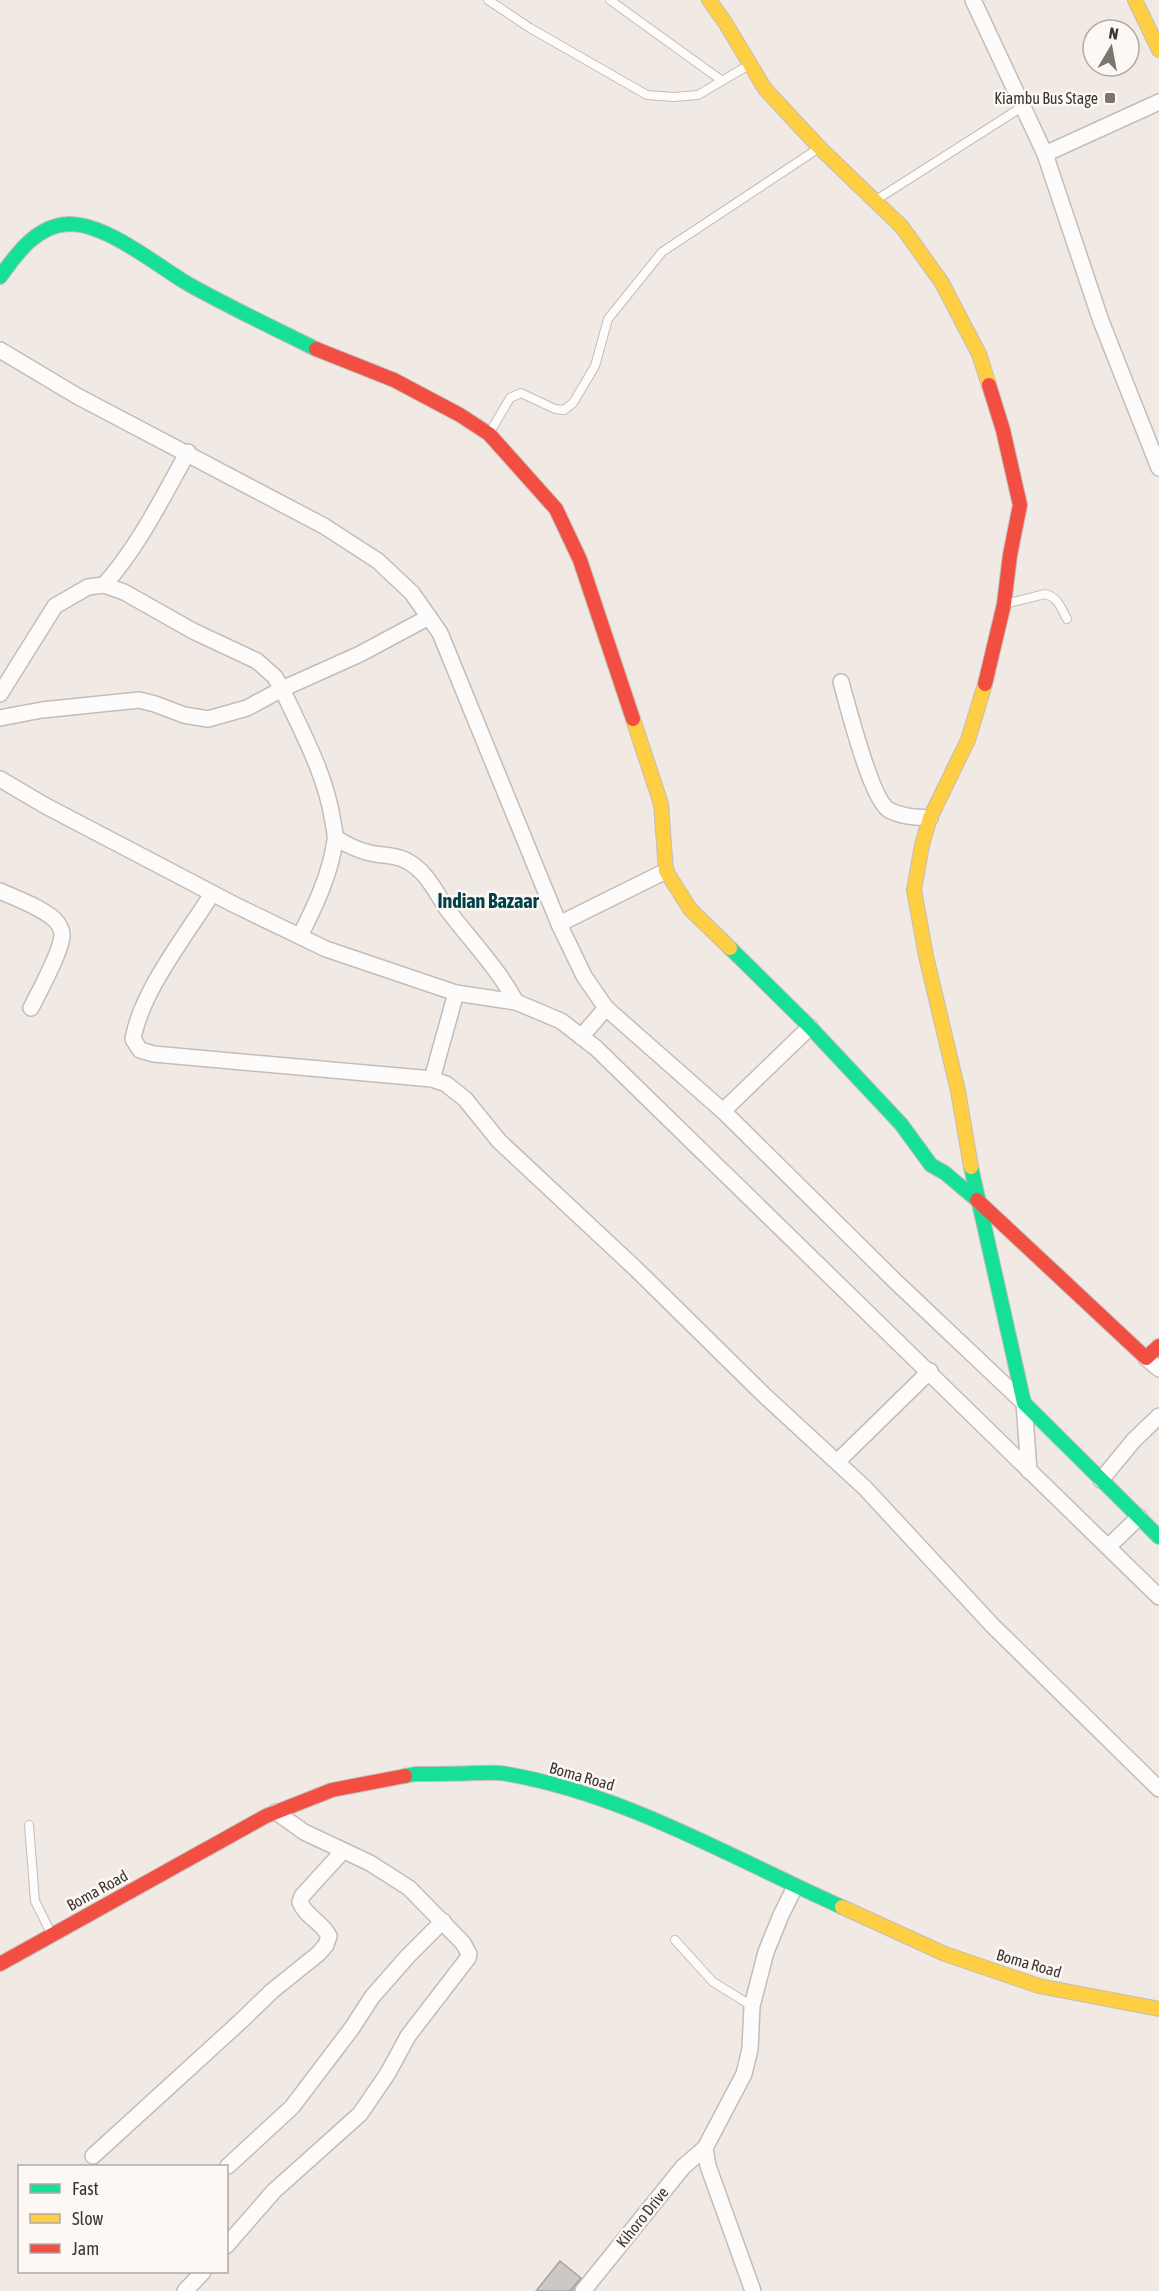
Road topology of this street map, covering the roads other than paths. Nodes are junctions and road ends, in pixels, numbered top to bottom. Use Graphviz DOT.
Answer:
graph roads {
  1 [pos="488,0"];
  2 [pos="610,0"];
  3 [pos="709,0"];
  4 [pos="973,0"];
  5 [pos="1135,0"];
  6 [pos="1159,50"];
  7 [pos="749,65"];
  8 [pos="721,81"];
  9 [pos="1159,102"];
  10 [pos="1022,107"];
  11 [pos="820,148"];
  12 [pos="1045,154"];
  13 [pos="874,201"];
  14 [pos="0,277"];
  15 [pos="0,350"];
  16 [pos="489,434"];
  17 [pos="188,452"];
  18 [pos="1159,468"];
  19 [pos="104,585"];
  20 [pos="1004,604"];
  21 [pos="429,617"];
  22 [pos="1067,619"];
  23 [pos="841,682"];
  24 [pos="282,689"];
  25 [pos="0,694"];
  26 [pos="0,718"];
  27 [pos="0,779"];
  28 [pos="930,818"];
  29 [pos="336,838"];
  30 [pos="666,871"];
  31 [pos="0,891"];
  32 [pos="213,894"];
  33 [pos="558,924"];
  34 [pos="300,936"];
  35 [pos="456,993"];
  36 [pos="516,1002"];
  37 [pos="32,1008"];
  38 [pos="606,1008"];
  39 [pos="810,1027"];
  40 [pos="581,1037"];
  41 [pos="432,1079"];
  42 [pos="723,1111"];
  43 [pos="977,1200"];
  44 [pos="1159,1346"];
  45 [pos="1146,1358"];
  46 [pos="1159,1369"];
  47 [pos="930,1371"];
  48 [pos="1024,1403"];
  49 [pos="1159,1416"];
  50 [pos="837,1462"];
  51 [pos="1029,1471"];
  52 [pos="1101,1480"];
  53 [pos="1138,1517"];
  54 [pos="1159,1537"];
  55 [pos="1108,1547"];
  56 [pos="1159,1597"];
  57 [pos="1159,1789"];
  58 [pos="276,1812"];
  59 [pos="29,1825"];
  60 [pos="343,1851"];
  61 [pos="795,1887"];
  62 [pos="442,1921"];
  63 [pos="52,1935"];
  64 [pos="675,1940"];
  65 [pos="0,1964"];
  66 [pos="752,2006"];
  67 [pos="1159,2009"];
  68 [pos="705,2148"];
  69 [pos="93,2156"];
  70 [pos="228,2166"];
  71 [pos="228,2244"];
  72 [pos="201,2273"];
  73 [pos="185,2291"];
  74 [pos="583,2291"];
  75 [pos="753,2291"];
  1 -- 8 [label="lane"];
  2 -- 8 [label="lane"];
  3 -- 7 [label="main road"];
  4 -- 10 [label="street"];
  5 -- 6 [label="main road"];
  7 -- 8 [label="lane"];
  7 -- 11 [label="main road"];
  9 -- 12 [label="street"];
  10 -- 12 [label="street"];
  10 -- 13 [label="lane"];
  11 -- 13 [label="main road"];
  11 -- 16 [label="lane"];
  12 -- 18 [label="street"];
  13 -- 20 [label="main road"];
  14 -- 16 [label="main road"];
  15 -- 17 [label="street"];
  16 -- 30 [label="main road"];
  17 -- 19 [label="street"];
  17 -- 21 [label="street"];
  19 -- 24 [label="street"];
  19 -- 25 [label="street"];
  20 -- 22 [label="lane"];
  20 -- 28 [label="main road"];
  21 -- 24 [label="street"];
  21 -- 33 [label="street"];
  23 -- 28 [label="street"];
  24 -- 26 [label="street"];
  24 -- 29 [label="street"];
  27 -- 32 [label="street"];
  28 -- 43 [label="main road"];
  29 -- 34 [label="street"];
  29 -- 36 [label="street"];
  30 -- 33 [label="street"];
  30 -- 39 [label="main road"];
  31 -- 37 [label="street"];
  32 -- 34 [label="street"];
  32 -- 41 [label="street"];
  33 -- 38 [label="street"];
  34 -- 35 [label="street"];
  35 -- 36 [label="street"];
  35 -- 41 [label="street"];
  36 -- 40 [label="street"];
  38 -- 40 [label="street"];
  38 -- 42 [label="street"];
  39 -- 42 [label="street"];
  39 -- 43 [label="main road"];
  40 -- 47 [label="street"];
  41 -- 50 [label="street"];
  42 -- 48 [label="street"];
  43 -- 45 [label="main road"];
  43 -- 48 [label="main road"];
  44 -- 45 [label="main road"];
  45 -- 46 [label="street"];
  47 -- 50 [label="street"];
  47 -- 51 [label="street"];
  48 -- 51 [label="street"];
  48 -- 52 [label="main road"];
  49 -- 52 [label="street"];
  50 -- 57 [label="street"];
  51 -- 55 [label="street"];
  52 -- 53 [label="main road"];
  53 -- 54 [label="main road"];
  53 -- 55 [label="street"];
  55 -- 56 [label="street"];
  58 -- 60 [label="street"];
  58 -- 61 [label="main road, Boma Road"];
  58 -- 63 [label="main road, Boma Road"];
  59 -- 63 [label="lane"];
  60 -- 62 [label="street"];
  60 -- 69 [label="street"];
  61 -- 66 [label="street"];
  61 -- 67 [label="main road, Boma Road"];
  62 -- 70 [label="street"];
  62 -- 71 [label="street"];
  63 -- 65 [label="main road, Boma Road"];
  64 -- 66 [label="lane"];
  66 -- 68 [label="street"];
  68 -- 74 [label="street, Kihoro Drive"];
  68 -- 75 [label="street"];
  72 -- 73 [label="street"];
}
